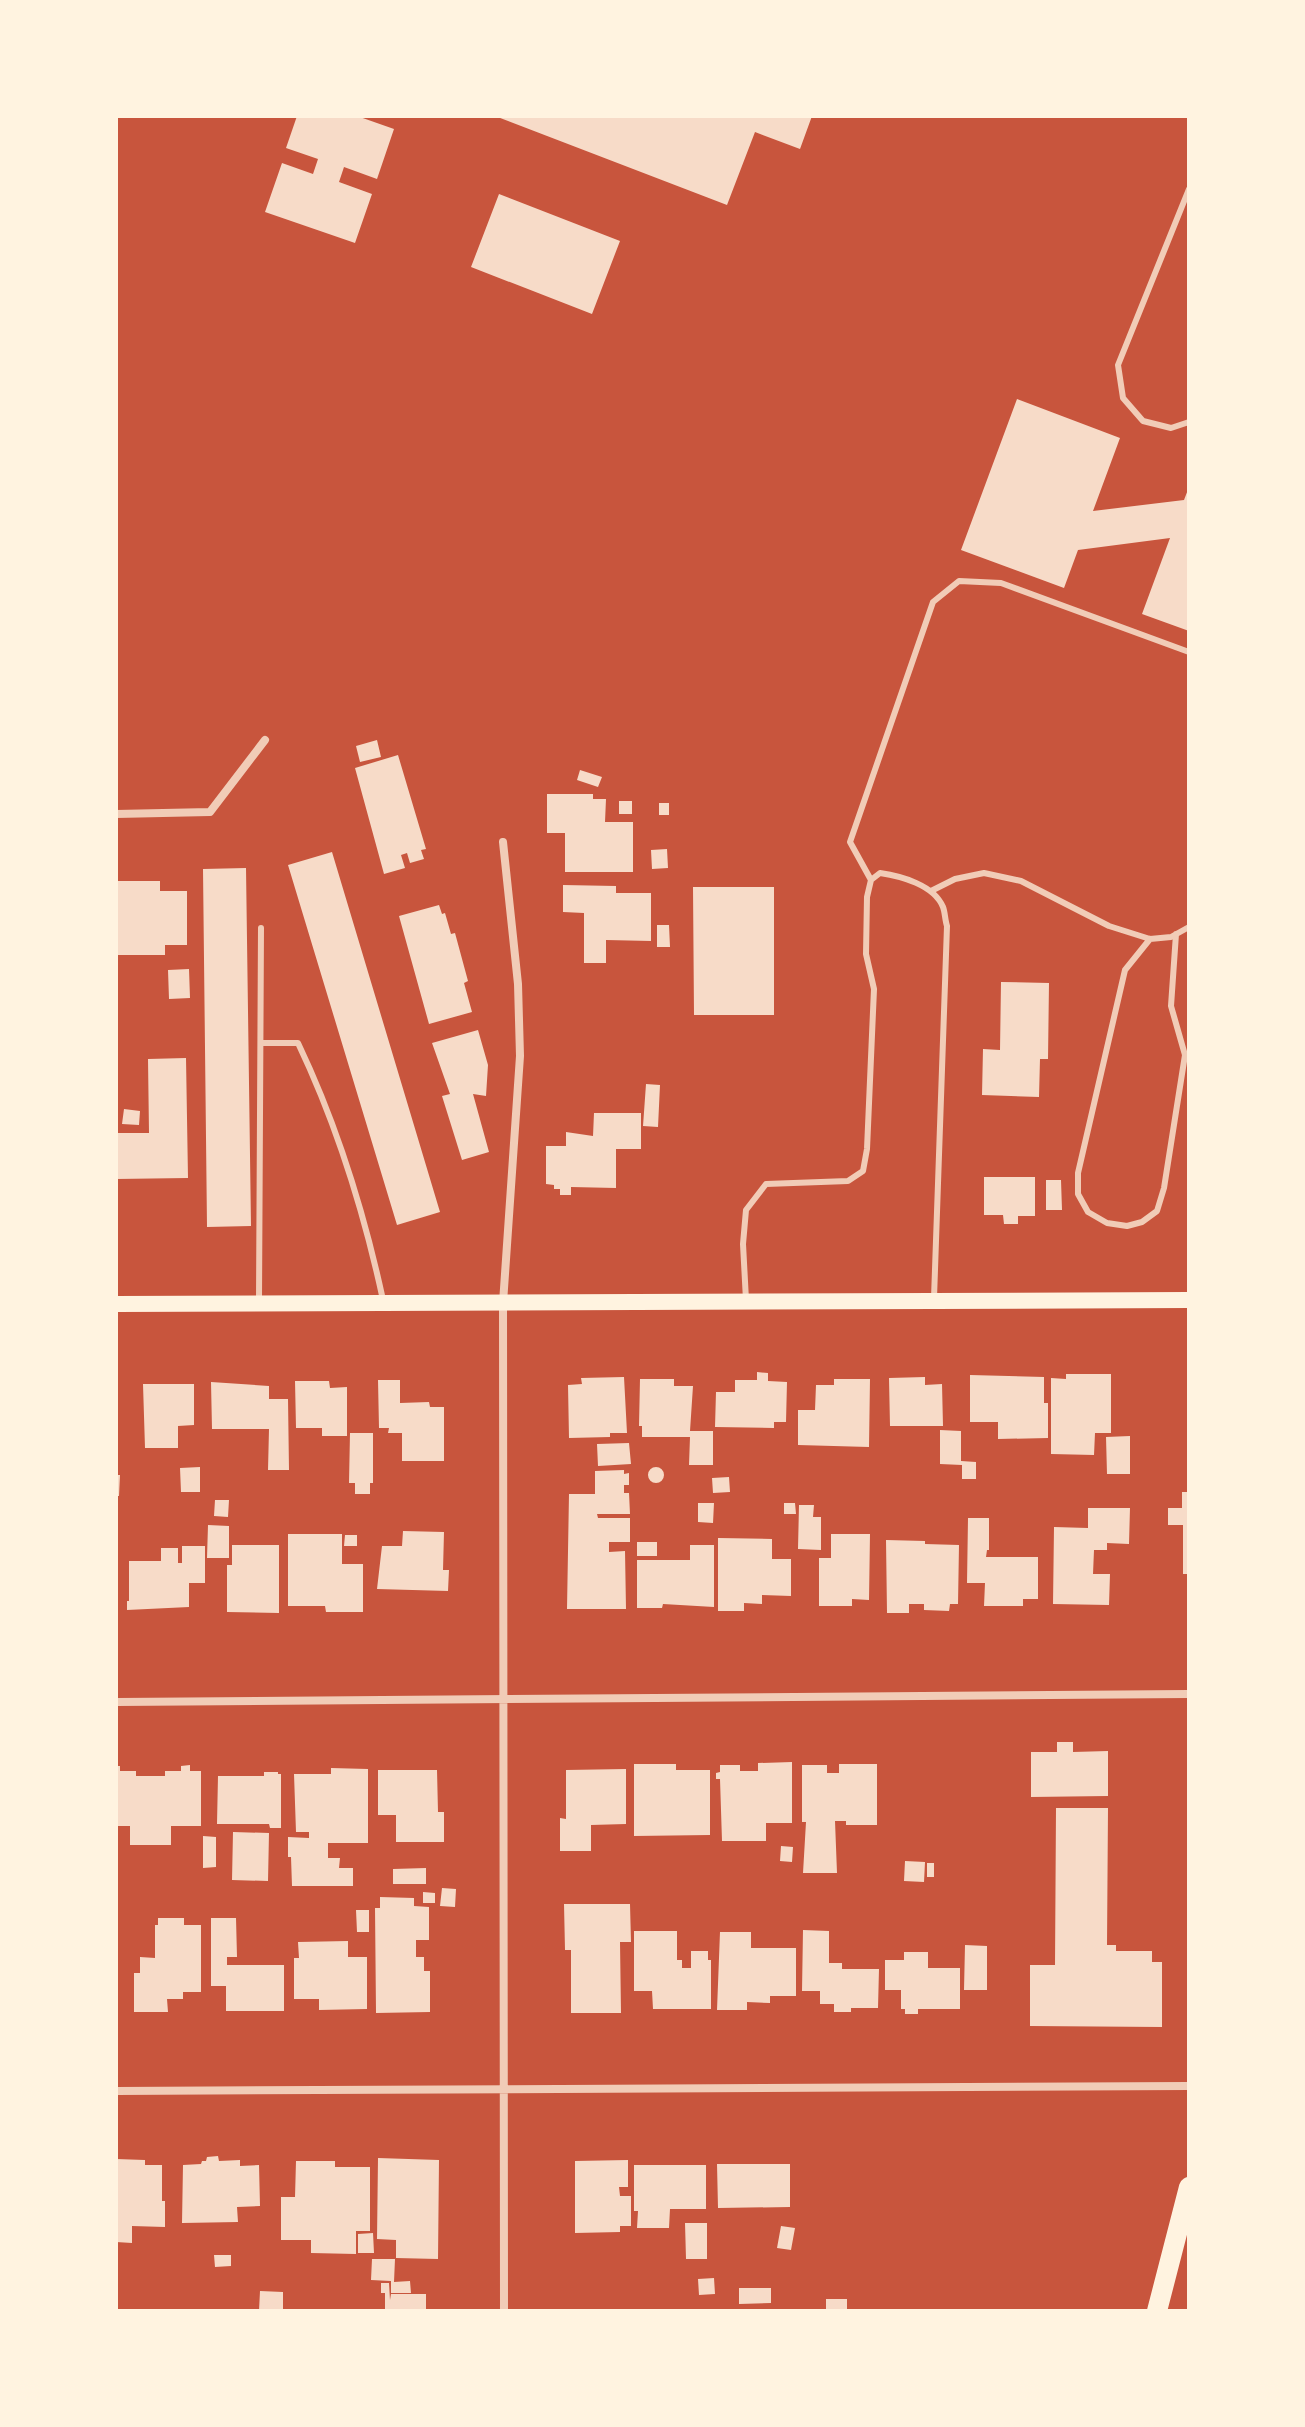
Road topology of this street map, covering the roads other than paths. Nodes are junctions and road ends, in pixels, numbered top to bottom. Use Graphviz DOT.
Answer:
graph roads {
  1 [pos="1189,189"];
  2 [pos="1189,422"];
  3 [pos="1189,652"];
  4 [pos="265,740"];
  5 [pos="116,814"];
  6 [pos="503,842"];
  7 [pos="871,880"];
  8 [pos="931,891"];
  9 [pos="1189,927"];
  10 [pos="261,928"];
  11 [pos="1176,934"];
  12 [pos="1150,939"];
  13 [pos="261,1043"];
  14 [pos="1189,1300"];
  15 [pos="934,1301"];
  16 [pos="746,1302"];
  17 [pos="503,1303"];
  18 [pos="116,1304"];
  19 [pos="259,1304"];
  20 [pos="384,1304"];
  21 [pos="1189,1694"];
  22 [pos="503,1699"];
  23 [pos="116,1702"];
  24 [pos="1189,2086"];
  25 [pos="504,2089"];
  26 [pos="116,2091"];
  27 [pos="1189,2187"];
  28 [pos="504,2311"];
  29 [pos="1157,2311"];
  1 -- 2 [label="lane"];
  3 -- 7 [label="lane"];
  4 -- 5 [label="street"];
  6 -- 17 [label="street"];
  7 -- 8 [label="lane"];
  7 -- 16 [label="lane"];
  8 -- 12 [label="lane"];
  8 -- 15 [label="lane"];
  9 -- 11 [label="lane"];
  10 -- 13 [label="lane"];
  11 -- 12 [label="lane"];
  11 -- 12 [label="lane"];
  13 -- 19 [label="lane"];
  13 -- 20 [label="lane"];
  14 -- 15 [label="main road"];
  15 -- 16 [label="main road"];
  16 -- 17 [label="main road"];
  17 -- 20 [label="main road"];
  17 -- 22 [label="street"];
  18 -- 19 [label="main road"];
  19 -- 20 [label="main road"];
  21 -- 22 [label="street"];
  22 -- 23 [label="street"];
  22 -- 25 [label="street"];
  24 -- 25 [label="street"];
  25 -- 26 [label="street"];
  25 -- 28 [label="street"];
  27 -- 29 [label="main road"];
}
